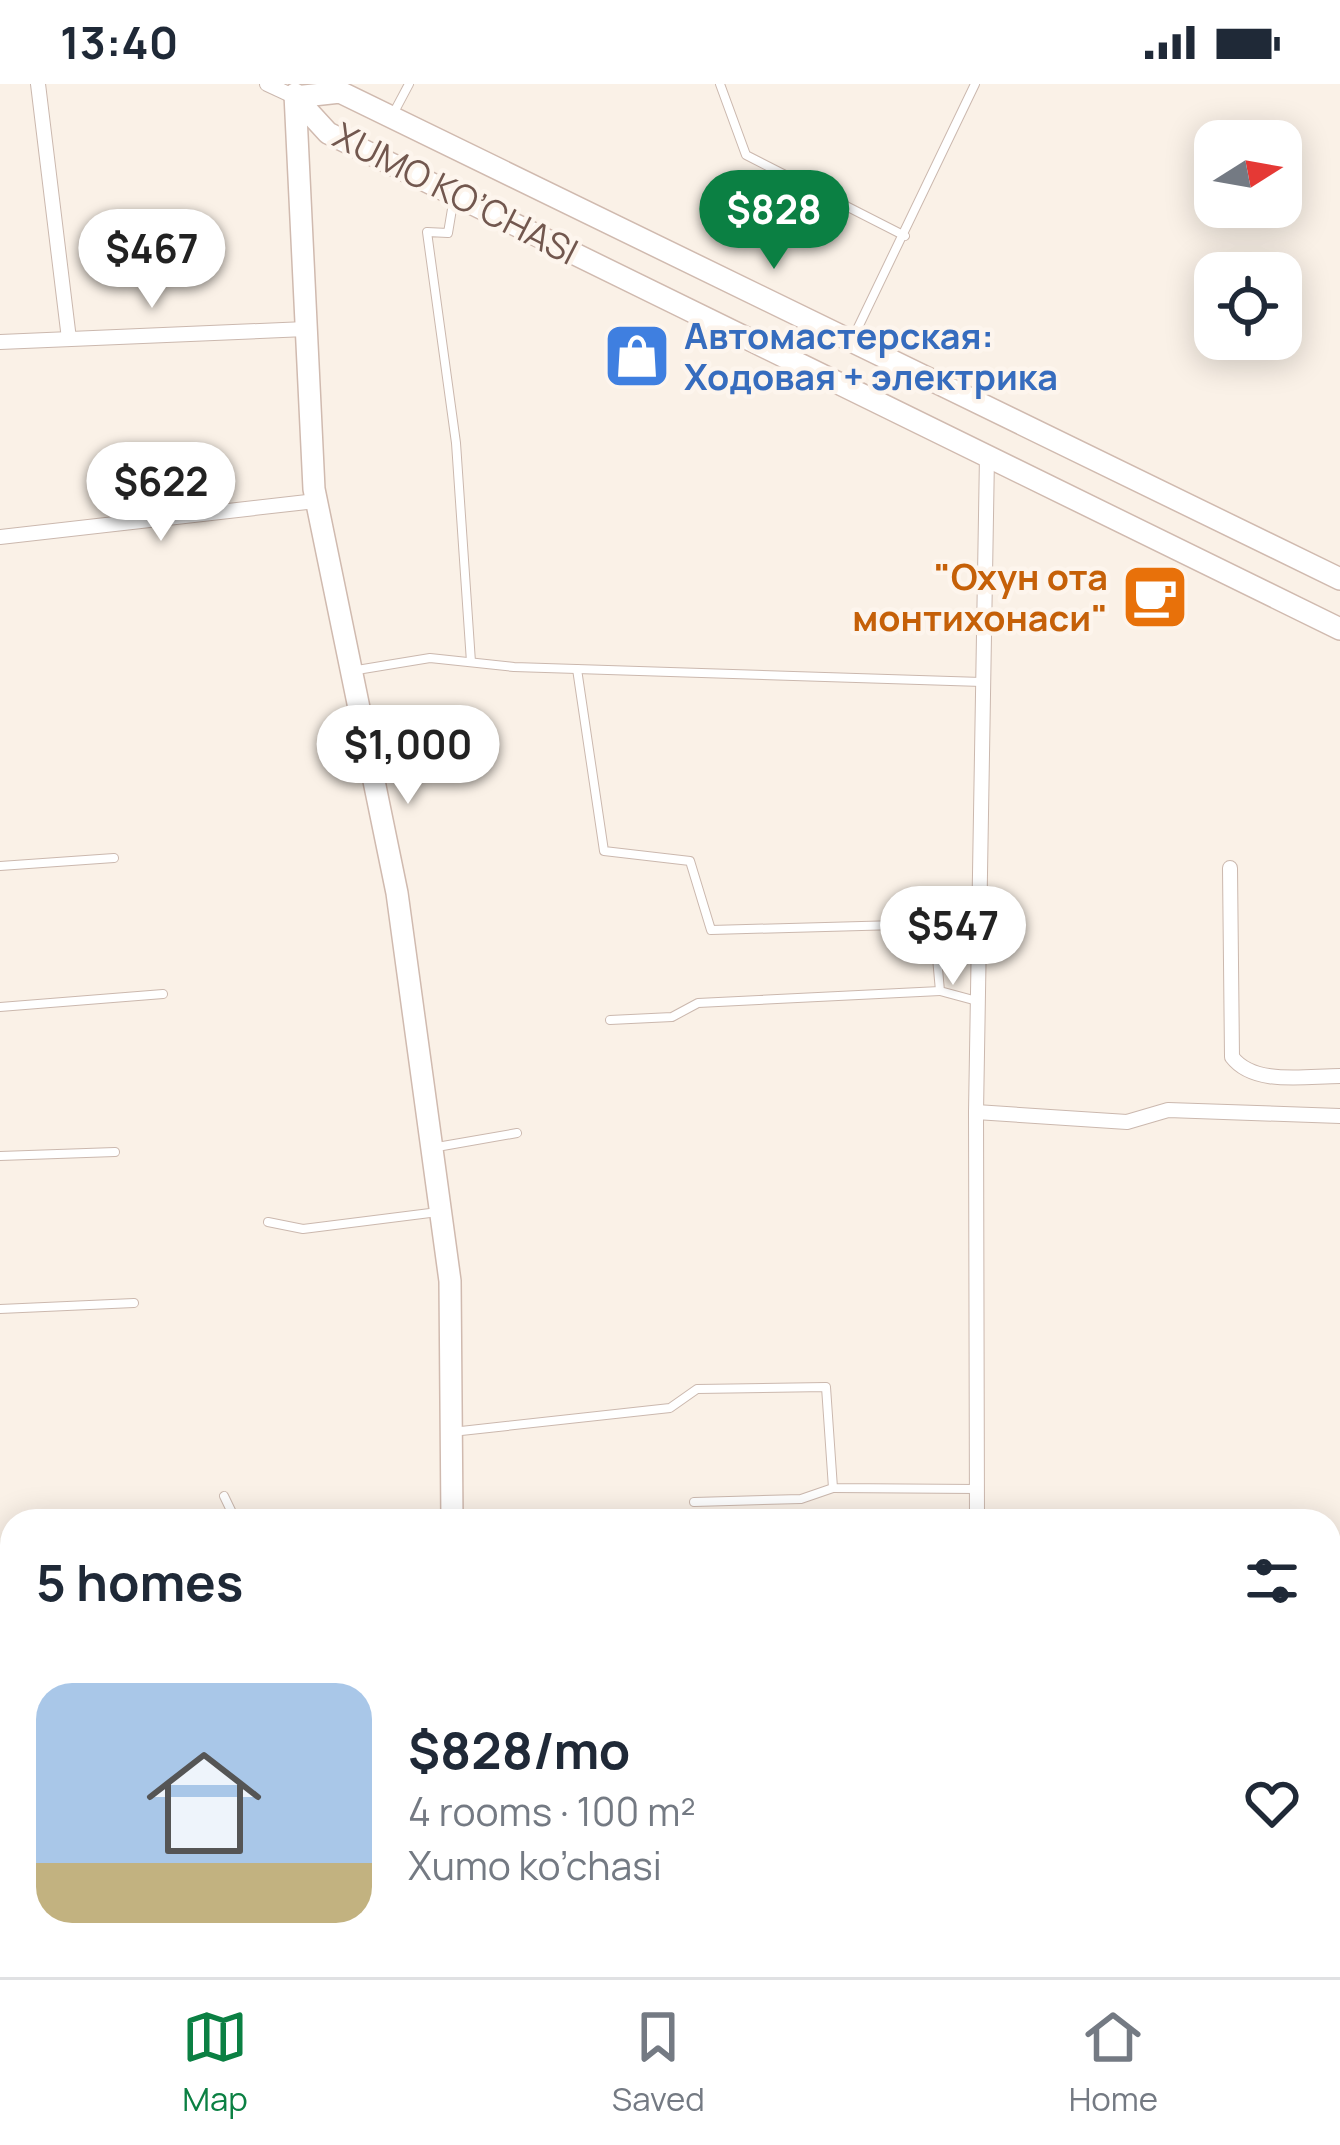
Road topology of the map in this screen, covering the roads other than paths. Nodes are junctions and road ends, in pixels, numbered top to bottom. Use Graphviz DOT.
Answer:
graph roads {
  1 [pos="38,84"];
  2 [pos="267,84"];
  3 [pos="409,84"];
  4 [pos="720,84"];
  5 [pos="975,84"];
  6 [pos="295,91"];
  7 [pos="392,117"];
  8 [pos="455,195"];
  9 [pos="574,206"];
  10 [pos="905,236"];
  11 [pos="650,243"];
  12 [pos="555,244"];
  13 [pos="634,283"];
  14 [pos="306,328"];
  15 [pos="69,339"];
  16 [pos="851,341"];
  17 [pos="0,342"];
  18 [pos="987,456"];
  19 [pos="316,501"];
  20 [pos="0,537"];
  21 [pos="1340,579"];
  22 [pos="1340,629"];
  23 [pos="471,662"];
  24 [pos="577,669"];
  25 [pos="351,671"];
  26 [pos="983,682"];
  27 [pos="114,858"];
  28 [pos="0,866"];
  29 [pos="1230,868"];
  30 [pos="940,991"];
  31 [pos="163,994"];
  32 [pos="978,1001"];
  33 [pos="0,1007"];
  34 [pos="610,1020"];
  35 [pos="1340,1076"];
  36 [pos="976,1112"];
  37 [pos="1340,1116"];
  38 [pos="517,1133"];
  39 [pos="430,1148"];
  40 [pos="115,1152"];
  41 [pos="0,1156"];
  42 [pos="440,1212"];
  43 [pos="268,1222"];
  44 [pos="134,1303"];
  45 [pos="0,1309"];
  46 [pos="451,1432"];
  47 [pos="833,1488"];
  48 [pos="977,1489"];
  49 [pos="224,1496"];
  50 [pos="694,1502"];
  51 [pos="230,1509"];
  52 [pos="452,1509"];
  53 [pos="977,1509"];
  1 -- 15 [label="street"];
  2 -- 6 [label="street"];
  3 -- 7 [label="lane"];
  4 -- 10 [label="lane"];
  5 -- 10 [label="lane"];
  6 -- 7 [label="main road, XUMO KO’CHASI"];
  6 -- 8 [label="main road, XUMO KO’CHASI"];
  6 -- 14 [label="main road"];
  7 -- 9 [label="main road, XUMO KO’CHASI"];
  8 -- 12 [label="main road, XUMO KO’CHASI"];
  8 -- 23 [label="lane"];
  9 -- 11 [label="main road, XUMO KO’CHASI"];
  9 -- 12 [label="main road"];
  10 -- 16 [label="lane"];
  11 -- 13 [label="main road"];
  11 -- 16 [label="main road, XUMO KO’CHASI"];
  12 -- 13 [label="main road, XUMO KO’CHASI"];
  13 -- 18 [label="main road, XUMO KO’CHASI"];
  14 -- 15 [label="street"];
  14 -- 19 [label="main road"];
  15 -- 17 [label="street"];
  16 -- 21 [label="main road, XUMO KO’CHASI"];
  18 -- 22 [label="main road, XUMO KO’CHASI"];
  18 -- 26 [label="street"];
  19 -- 20 [label="street"];
  19 -- 25 [label="main road"];
  23 -- 24 [label="lane"];
  23 -- 25 [label="lane"];
  24 -- 26 [label="lane"];
  24 -- 30 [label="lane"];
  25 -- 39 [label="main road"];
  26 -- 32 [label="street"];
  27 -- 28 [label="lane"];
  29 -- 35 [label="street"];
  30 -- 32 [label="lane"];
  30 -- 34 [label="lane"];
  31 -- 33 [label="lane"];
  32 -- 36 [label="street"];
  36 -- 37 [label="street"];
  36 -- 48 [label="street"];
  38 -- 39 [label="lane"];
  39 -- 42 [label="main road"];
  40 -- 41 [label="lane"];
  42 -- 43 [label="lane"];
  42 -- 46 [label="main road"];
  44 -- 45 [label="lane"];
  46 -- 47 [label="lane"];
  46 -- 52 [label="main road"];
  47 -- 48 [label="lane"];
  47 -- 50 [label="lane"];
  48 -- 53 [label="street"];
  49 -- 51 [label="lane"];
}
